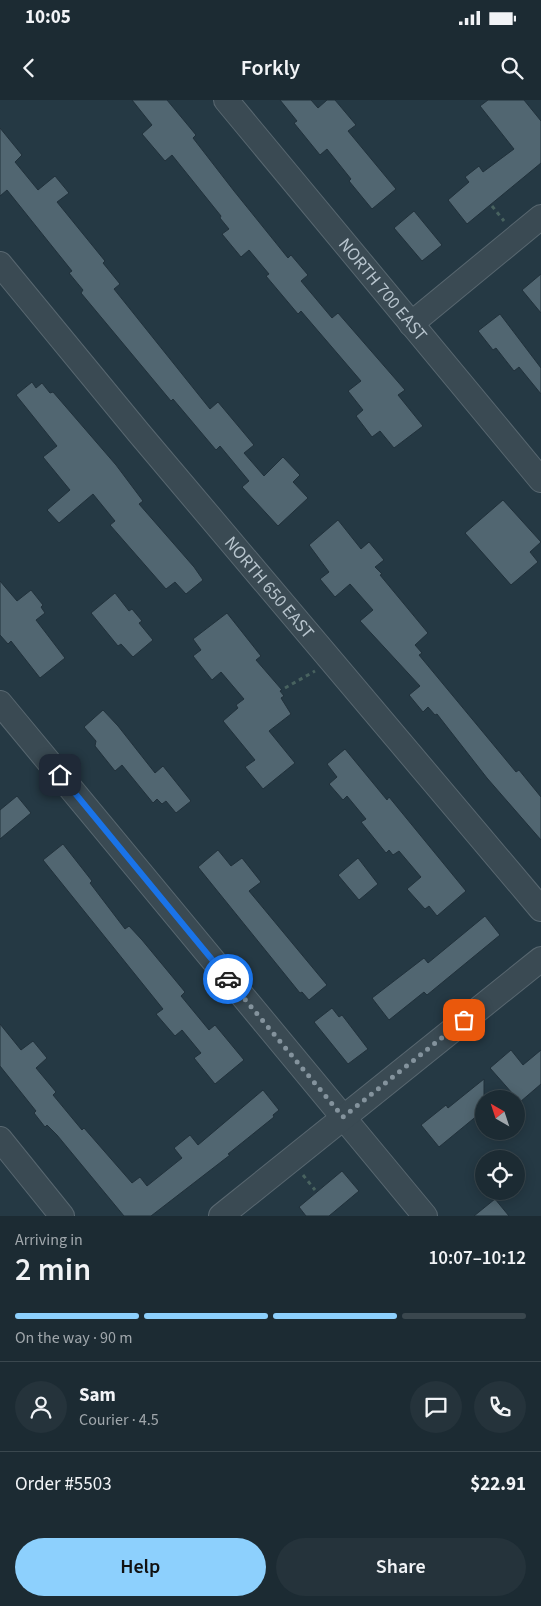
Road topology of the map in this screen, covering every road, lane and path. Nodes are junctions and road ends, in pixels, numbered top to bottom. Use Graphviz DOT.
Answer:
graph roads {
  1 [pos="226,100"];
  2 [pos="492,206"];
  3 [pos="541,217"];
  4 [pos="507,224"];
  5 [pos="0,264"];
  6 [pos="411,324"];
  7 [pos="541,480"];
  8 [pos="316,669"];
  9 [pos="285,688"];
  10 [pos="0,703"];
  11 [pos="541,910"];
  12 [pos="541,959"];
  13 [pos="343,1117"];
  14 [pos="0,1139"];
  15 [pos="301,1172"];
  16 [pos="315,1190"];
  17 [pos="62,1216"];
  18 [pos="221,1216"];
  19 [pos="425,1216"];
  1 -- 6 [label="street, NORTH 700 EAST"];
  2 -- 4 [label="path"];
  3 -- 6 [label="street"];
  5 -- 11 [label="street, NORTH 650 EAST"];
  6 -- 7 [label="street, NORTH 700 EAST"];
  8 -- 9 [label="path"];
  10 -- 13 [label="street"];
  12 -- 13 [label="street"];
  13 -- 18 [label="street"];
  13 -- 19 [label="street"];
  14 -- 17 [label="street"];
  15 -- 16 [label="path"];
}
